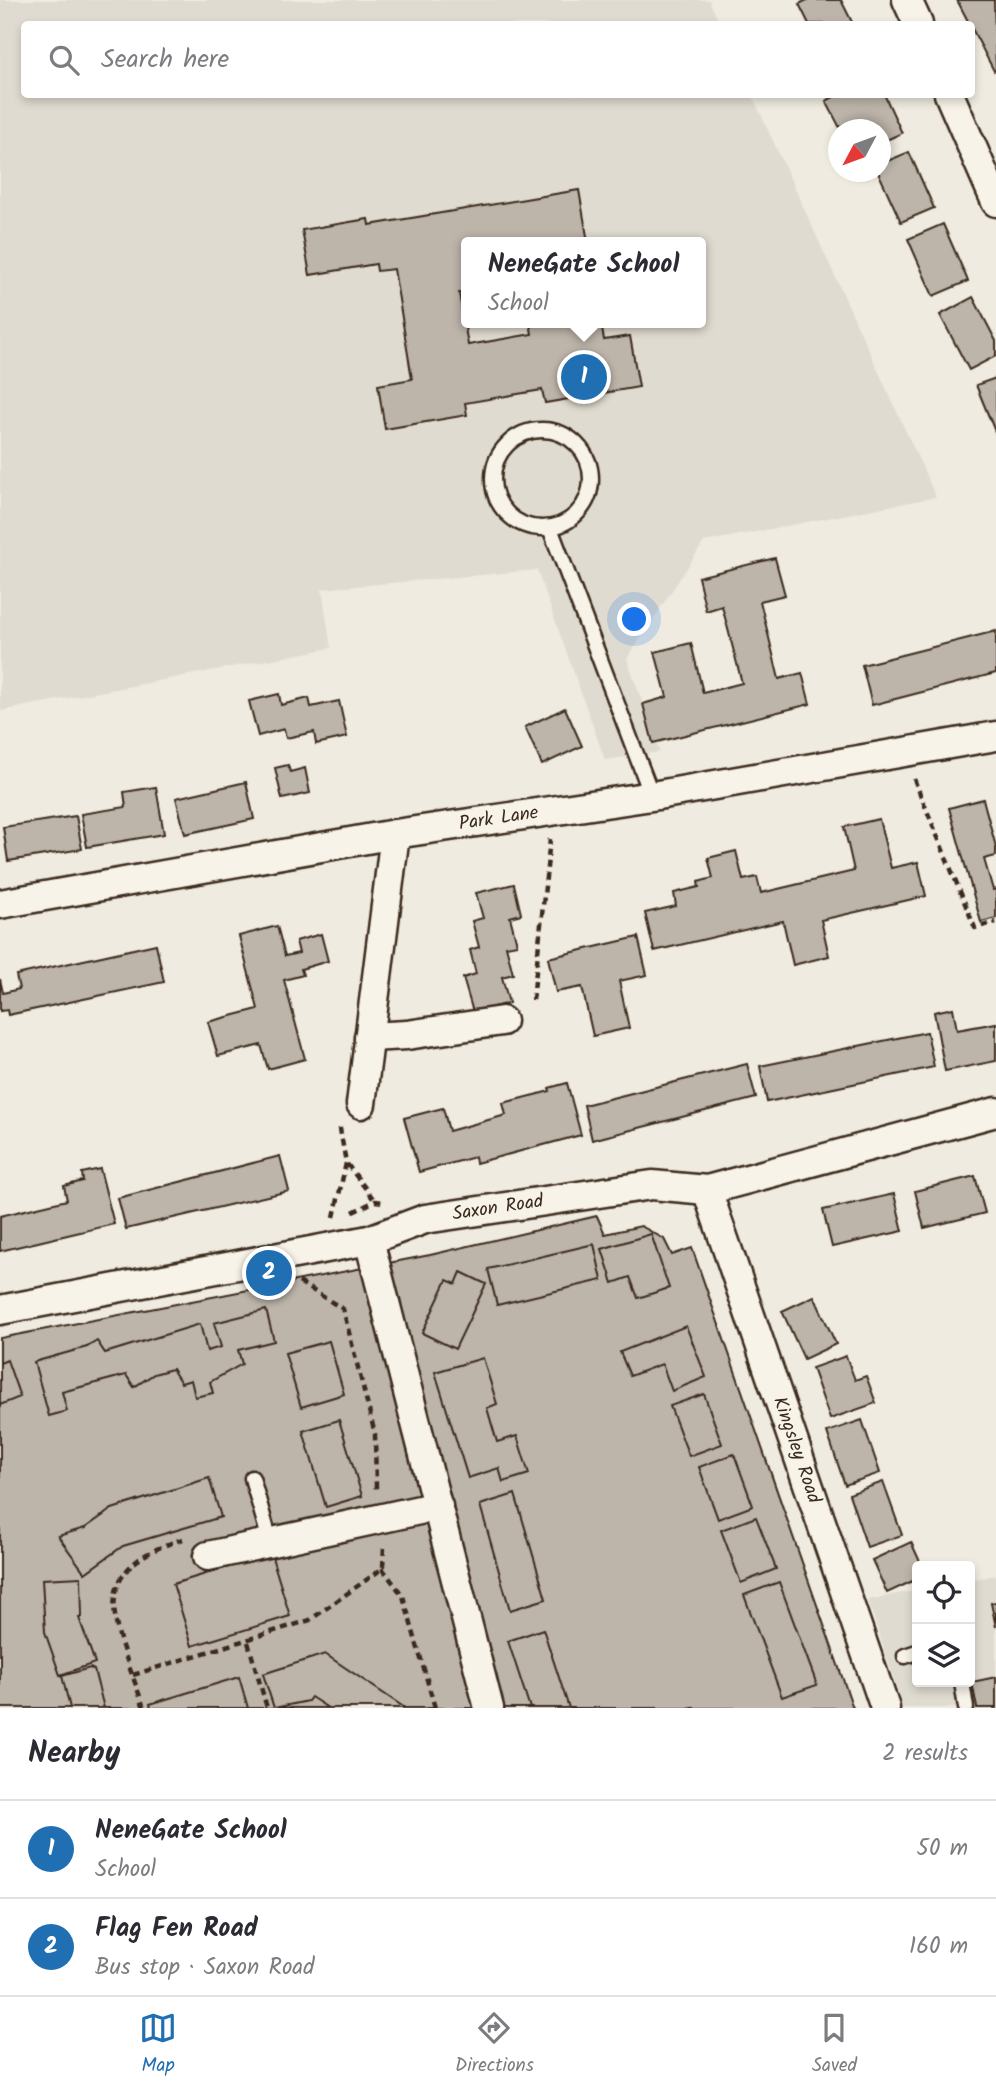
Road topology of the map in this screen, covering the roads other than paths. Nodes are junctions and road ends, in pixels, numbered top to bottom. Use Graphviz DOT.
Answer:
graph roads {
  1 [pos="907,0"];
  2 [pos="917,21"];
  3 [pos="951,98"];
  4 [pos="996,202"];
  5 [pos="550,528"];
  6 [pos="996,736"];
  7 [pos="652,796"];
  8 [pos="395,834"];
  9 [pos="0,904"];
  10 [pos="502,1021"];
  11 [pos="369,1037"];
  12 [pos="350,1109"];
  13 [pos="996,1112"];
  14 [pos="707,1190"];
  15 [pos="369,1240"];
  16 [pos="0,1310"];
  17 [pos="252,1478"];
  18 [pos="438,1506"];
  19 [pos="270,1541"];
  20 [pos="208,1556"];
  21 [pos="963,1687"];
  22 [pos="489,1708"];
  23 [pos="886,1708"];
  24 [pos="966,1708"];
  1 -- 2 [label="street"];
  3 -- 4 [label="street"];
  5 -- 5 [label="lane"];
  5 -- 7 [label="lane"];
  6 -- 7 [label="street, Park Lane"];
  7 -- 8 [label="street, Park Lane"];
  8 -- 9 [label="street, Park Lane"];
  8 -- 11 [label="street"];
  10 -- 11 [label="street"];
  11 -- 12 [label="street"];
  13 -- 14 [label="street, Saxon Road"];
  14 -- 15 [label="street, Saxon Road"];
  14 -- 23 [label="street, Kingsley Road"];
  15 -- 16 [label="street, Saxon Road"];
  15 -- 18 [label="street"];
  17 -- 19 [label="lane"];
  18 -- 19 [label="street"];
  18 -- 22 [label="street"];
  19 -- 20 [label="street"];
  21 -- 24 [label="lane"];
}
